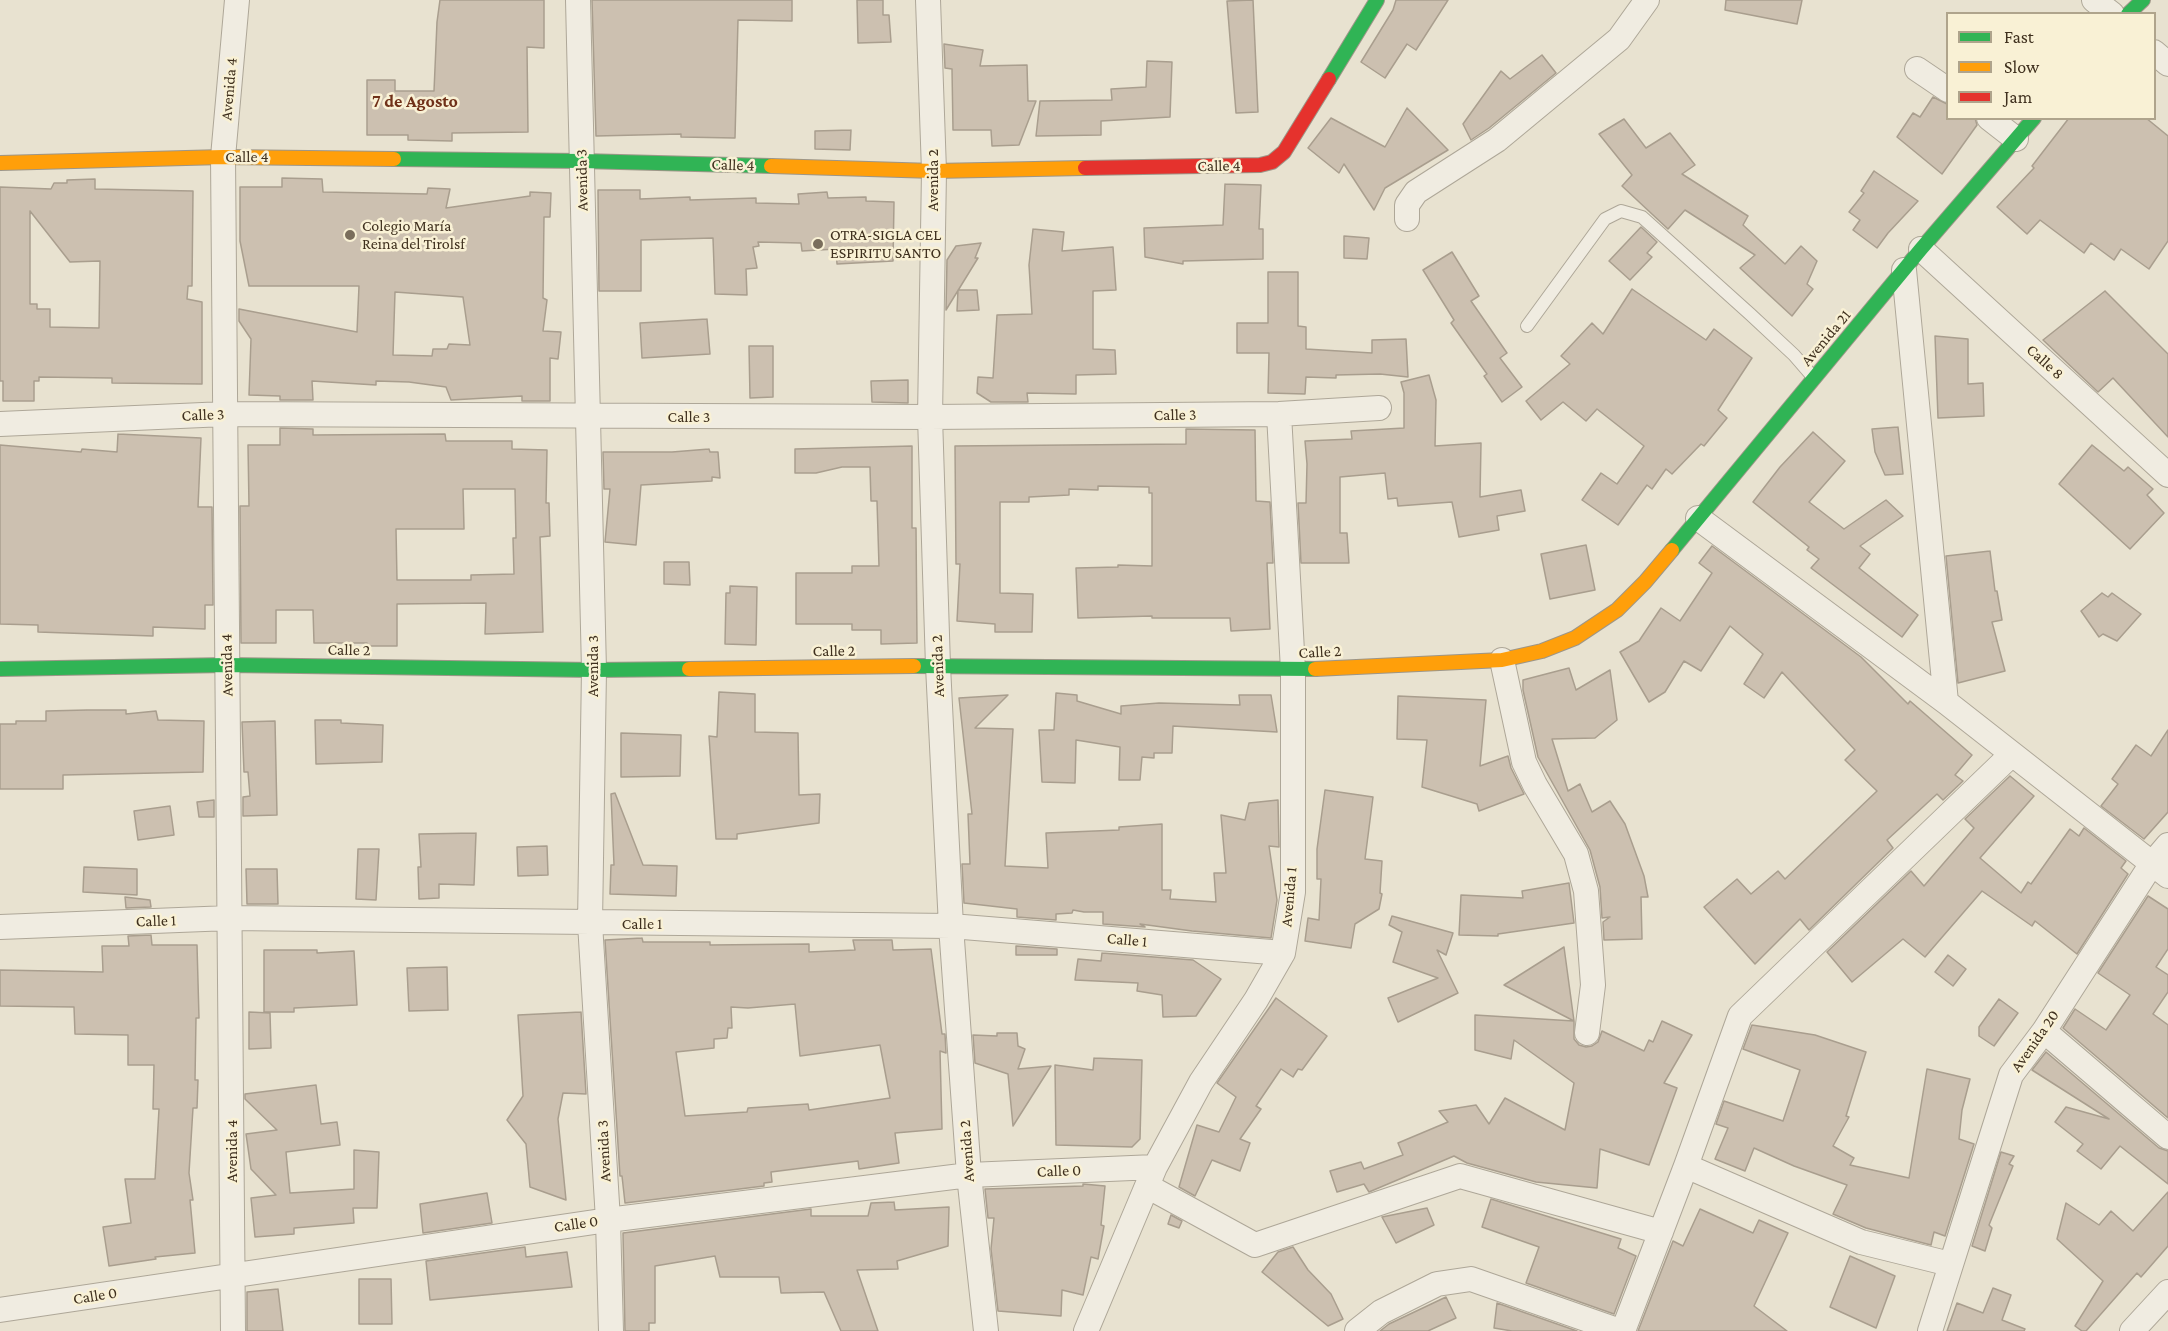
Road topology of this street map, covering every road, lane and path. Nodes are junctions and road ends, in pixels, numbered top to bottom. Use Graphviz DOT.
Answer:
graph roads {
  1 [pos="237,0"];
  2 [pos="578,0"];
  3 [pos="928,0"];
  4 [pos="1377,0"];
  5 [pos="1647,0"];
  6 [pos="2094,0"];
  7 [pos="2143,0"];
  8 [pos="2109,12"];
  9 [pos="2130,12"];
  10 [pos="2156,54"];
  11 [pos="2168,64"];
  12 [pos="1917,69"];
  13 [pos="1946,89"];
  14 [pos="1991,120"];
  15 [pos="2032,120"];
  16 [pos="2016,140"];
  17 [pos="223,157"];
  18 [pos="582,161"];
  19 [pos="0,163"];
  20 [pos="934,171"];
  21 [pos="1407,219"];
  22 [pos="1921,249"];
  23 [pos="1904,270"];
  24 [pos="1527,326"];
  25 [pos="1814,378"];
  26 [pos="1379,408"];
  27 [pos="225,414"];
  28 [pos="1279,414"];
  29 [pos="588,416"];
  30 [pos="930,417"];
  31 [pos="0,424"];
  32 [pos="2168,475"];
  33 [pos="1698,518"];
  34 [pos="1645,582"];
  35 [pos="1502,660"];
  36 [pos="227,665"];
  37 [pos="938,666"];
  38 [pos="0,669"];
  39 [pos="594,670"];
  40 [pos="1293,670"];
  41 [pos="1946,702"];
  42 [pos="2012,754"];
  43 [pos="2168,844"];
  44 [pos="2160,870"];
  45 [pos="230,918"];
  46 [pos="590,923"];
  47 [pos="951,926"];
  48 [pos="0,927"];
  49 [pos="1283,953"];
  50 [pos="2044,1031"];
  51 [pos="1587,1033"];
  52 [pos="2168,1137"];
  53 [pos="1686,1166"];
  54 [pos="969,1175"];
  55 [pos="1151,1177"];
  56 [pos="608,1220"];
  57 [pos="1661,1232"];
  58 [pos="1950,1264"];
  59 [pos="233,1275"];
  60 [pos="2168,1292"];
  61 [pos="0,1310"];
  62 [pos="232,1331"];
  63 [pos="611,1331"];
  64 [pos="986,1331"];
  65 [pos="1086,1331"];
  66 [pos="1357,1331"];
  67 [pos="1621,1331"];
  68 [pos="1930,1331"];
  69 [pos="2132,1331"];
  1 -- 17 [label="street, Avenida 4"];
  2 -- 18 [label="street, Avenida 3"];
  3 -- 20 [label="street, Avenida 2"];
  4 -- 20 [label="main road, Calle 4"];
  5 -- 21 [label="street"];
  6 -- 8 [label="street"];
  7 -- 9 [label="main road"];
  10 -- 11 [label="street"];
  12 -- 13 [label="street"];
  14 -- 16 [label="street"];
  15 -- 16 [label="main road, Avenida 21"];
  16 -- 22 [label="main road, Avenida 21"];
  17 -- 18 [label="main road, Calle 4"];
  17 -- 19 [label="main road, Calle 4"];
  17 -- 27 [label="street, Avenida 4"];
  18 -- 20 [label="main road, Calle 4"];
  18 -- 29 [label="street, Avenida 3"];
  20 -- 30 [label="street, Avenida 2"];
  22 -- 23 [label="main road, Avenida 21"];
  22 -- 32 [label="street, Calle 8"];
  23 -- 25 [label="main road, Avenida 21"];
  23 -- 41 [label="street"];
  24 -- 25 [label="lane"];
  25 -- 33 [label="main road, Avenida 21"];
  26 -- 28 [label="street, Calle 3"];
  27 -- 29 [label="street, Calle 3"];
  27 -- 31 [label="street, Calle 3"];
  27 -- 36 [label="street, Avenida 4"];
  28 -- 30 [label="street, Calle 3"];
  28 -- 40 [label="street, Avenida 1"];
  29 -- 30 [label="street, Calle 3"];
  29 -- 39 [label="street, Avenida 3"];
  30 -- 37 [label="street, Avenida 2"];
  33 -- 34 [label="main road, Avenida 21"];
  33 -- 41 [label="street"];
  34 -- 35 [label="main road, Calle 2"];
  35 -- 40 [label="main road, Calle 2"];
  35 -- 51 [label="street"];
  36 -- 38 [label="main road, Calle 2"];
  36 -- 39 [label="main road, Calle 2"];
  36 -- 45 [label="street, Avenida 4"];
  37 -- 39 [label="main road, Calle 2"];
  37 -- 40 [label="main road, Calle 2"];
  37 -- 47 [label="street, Avenida 2"];
  39 -- 46 [label="street, Avenida 3"];
  40 -- 49 [label="street, Avenida 1"];
  41 -- 42 [label="street"];
  42 -- 44 [label="street"];
  42 -- 53 [label="street"];
  43 -- 44 [label="street, Avenida 20"];
  44 -- 50 [label="street, Avenida 20"];
  45 -- 46 [label="street, Calle 1"];
  45 -- 48 [label="street, Calle 1"];
  45 -- 59 [label="street, Avenida 4"];
  46 -- 47 [label="street, Calle 1"];
  46 -- 56 [label="street, Avenida 3"];
  47 -- 49 [label="street, Calle 1"];
  47 -- 54 [label="street, Avenida 2"];
  49 -- 55 [label="street, Avenida 1"];
  50 -- 52 [label="street"];
  50 -- 58 [label="street, Avenida 20"];
  53 -- 57 [label="street"];
  53 -- 58 [label="street"];
  54 -- 55 [label="street, Calle 0"];
  54 -- 56 [label="street, Calle 0"];
  54 -- 64 [label="street, Avenida 2"];
  55 -- 57 [label="street"];
  55 -- 65 [label="street, Avenida 1"];
  56 -- 59 [label="street, Calle 0"];
  56 -- 63 [label="street, Avenida 3"];
  57 -- 67 [label="street"];
  58 -- 68 [label="street, Avenida 20"];
  59 -- 61 [label="street, Calle 0"];
  59 -- 62 [label="street, Avenida 4"];
  60 -- 69 [label="street"];
  66 -- 67 [label="street"];
}
